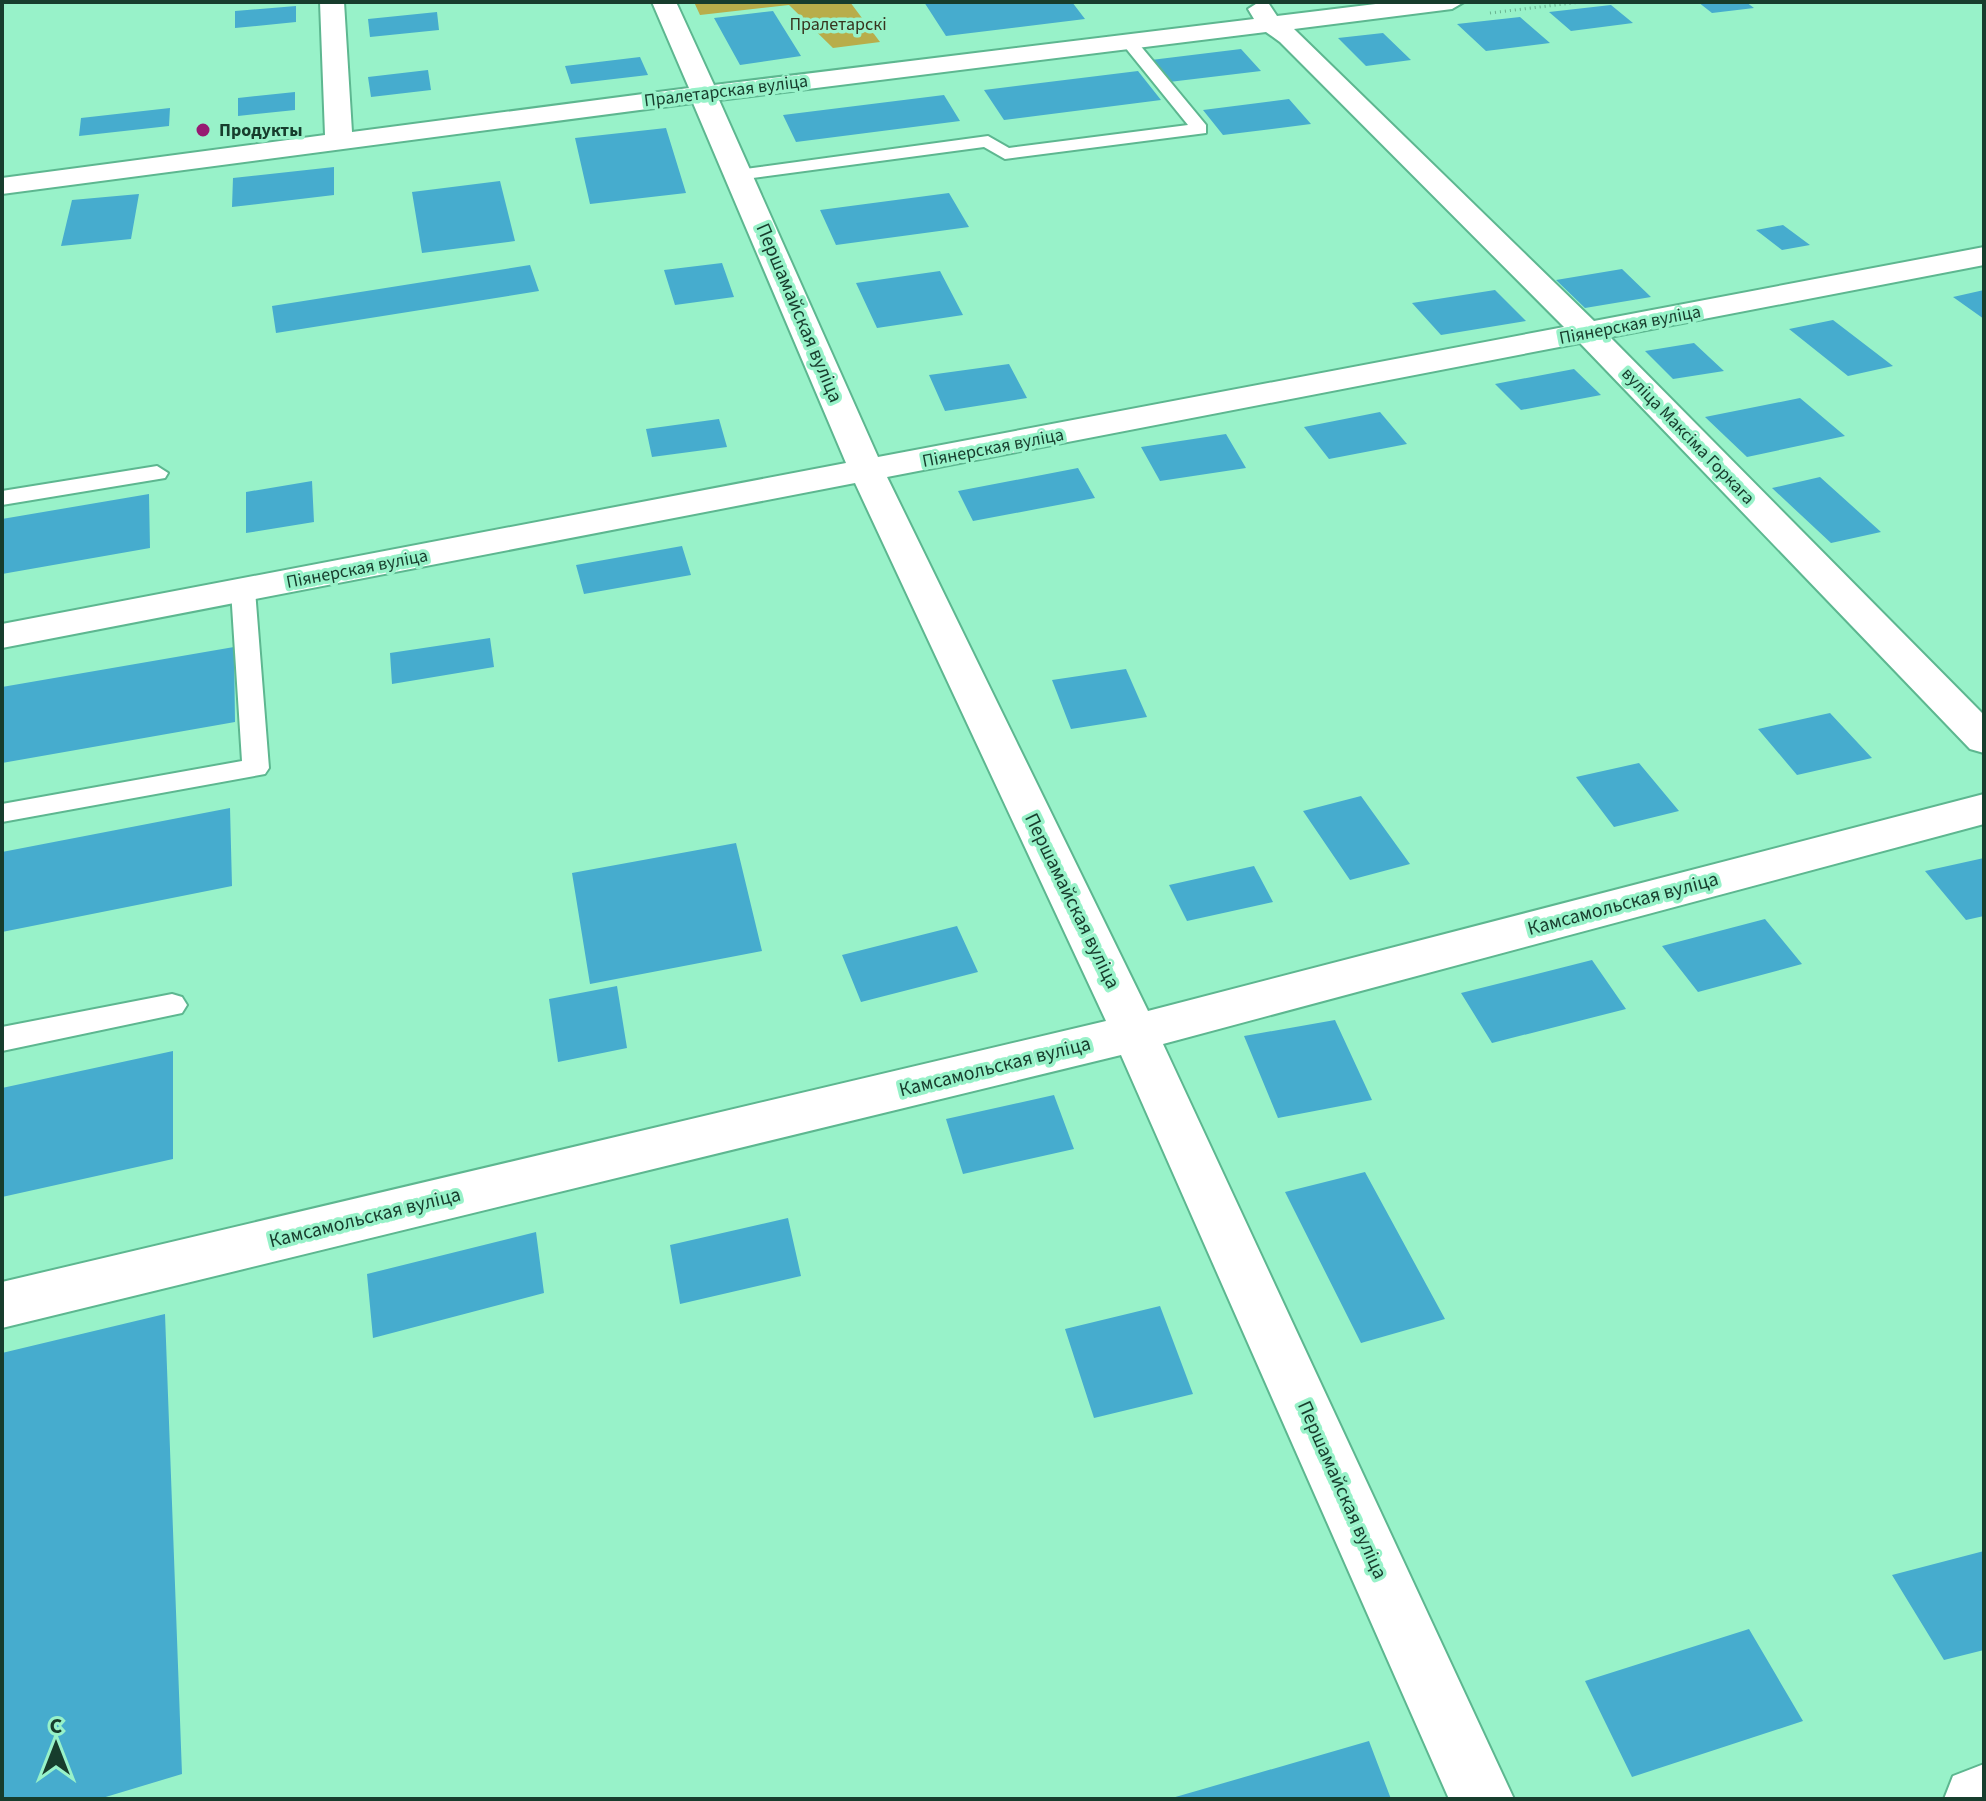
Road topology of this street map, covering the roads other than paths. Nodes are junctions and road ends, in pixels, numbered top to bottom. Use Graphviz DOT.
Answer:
graph roads {
  1 [pos="332,2"];
  2 [pos="664,2"];
  3 [pos="1452,2"];
  4 [pos="1261,13"];
  5 [pos="1128,41"];
  6 [pos="702,94"];
  7 [pos="339,141"];
  8 [pos="738,175"];
  9 [pos="2,186"];
  10 [pos="1984,256"];
  11 [pos="1588,333"];
  12 [pos="867,472"];
  13 [pos="157,473"];
  14 [pos="2,498"];
  15 [pos="243,590"];
  16 [pos="2,636"];
  17 [pos="1984,739"];
  18 [pos="1984,809"];
  19 [pos="2,813"];
  20 [pos="172,1005"];
  21 [pos="1135,1033"];
  22 [pos="2,1039"];
  23 [pos="2,1305"];
  24 [pos="1984,1796"];
  25 [pos="1482,1799"];
  26 [pos="1976,1799"];
  1 -- 7 [label="street"];
  2 -- 6 [label="street, Першамайская вуліца"];
  3 -- 4 [label="street, Пралетарская вуліца"];
  4 -- 5 [label="street, Пралетарская вуліца"];
  4 -- 11 [label="street, вуліца Максіма Горкага"];
  5 -- 6 [label="street, Пралетарская вуліца"];
  5 -- 8 [label="lane"];
  6 -- 7 [label="street, Пралетарская вуліца"];
  6 -- 8 [label="street, Першамайская вуліца"];
  7 -- 9 [label="street, Пралетарская вуліца"];
  8 -- 12 [label="street, Першамайская вуліца"];
  10 -- 11 [label="street, Піянерская вуліца"];
  11 -- 12 [label="street, Піянерская вуліца"];
  11 -- 17 [label="street, вуліца Максіма Горкага"];
  12 -- 15 [label="street, Піянерская вуліца"];
  12 -- 21 [label="street, Першамайская вуліца"];
  13 -- 14 [label="lane"];
  15 -- 16 [label="street, Піянерская вуліца"];
  15 -- 19 [label="lane"];
  18 -- 21 [label="street, Камсамольская вуліца"];
  20 -- 22 [label="lane"];
  21 -- 23 [label="street, Камсамольская вуліца"];
  21 -- 25 [label="street, Першамайская вуліца"];
  24 -- 26 [label="street"];
}
